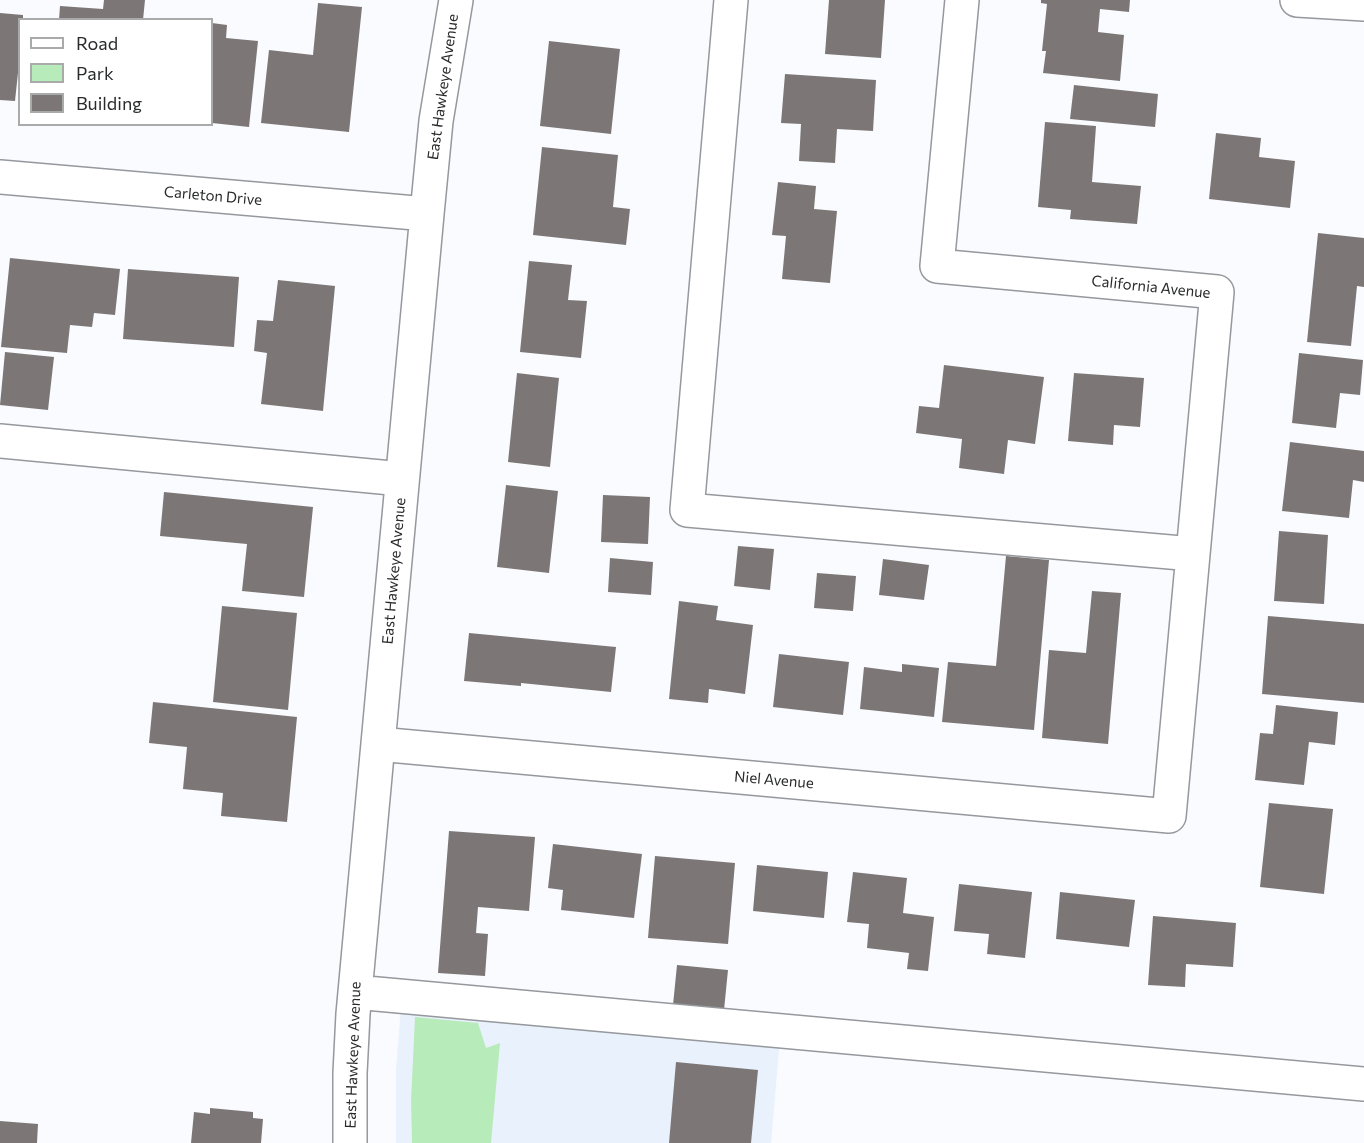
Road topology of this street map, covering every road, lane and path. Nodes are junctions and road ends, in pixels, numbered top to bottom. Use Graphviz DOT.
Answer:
graph roads {
  1 [pos="456,0"];
  2 [pos="731,0"];
  3 [pos="963,0"];
  4 [pos="1297,0"];
  5 [pos="1364,4"];
  6 [pos="0,177"];
  7 [pos="427,214"];
  8 [pos="0,441"];
  9 [pos="402,479"];
  10 [pos="1193,554"];
  11 [pos="378,744"];
  12 [pos="1169,816"];
  13 [pos="355,992"];
  14 [pos="1364,1084"];
  15 [pos="350,1143"];
  1 -- 7 [label="street, East Hawkeye Avenue"];
  2 -- 10 [label="street"];
  3 -- 10 [label="street, California Avenue"];
  4 -- 5 [label="street"];
  6 -- 7 [label="street, Carleton Drive"];
  7 -- 9 [label="street, East Hawkeye Avenue"];
  8 -- 9 [label="street"];
  9 -- 11 [label="street, East Hawkeye Avenue"];
  10 -- 12 [label="street, California Avenue"];
  11 -- 12 [label="street, Niel Avenue"];
  11 -- 13 [label="street, East Hawkeye Avenue"];
  13 -- 14 [label="street"];
  13 -- 15 [label="street, East Hawkeye Avenue"];
}
